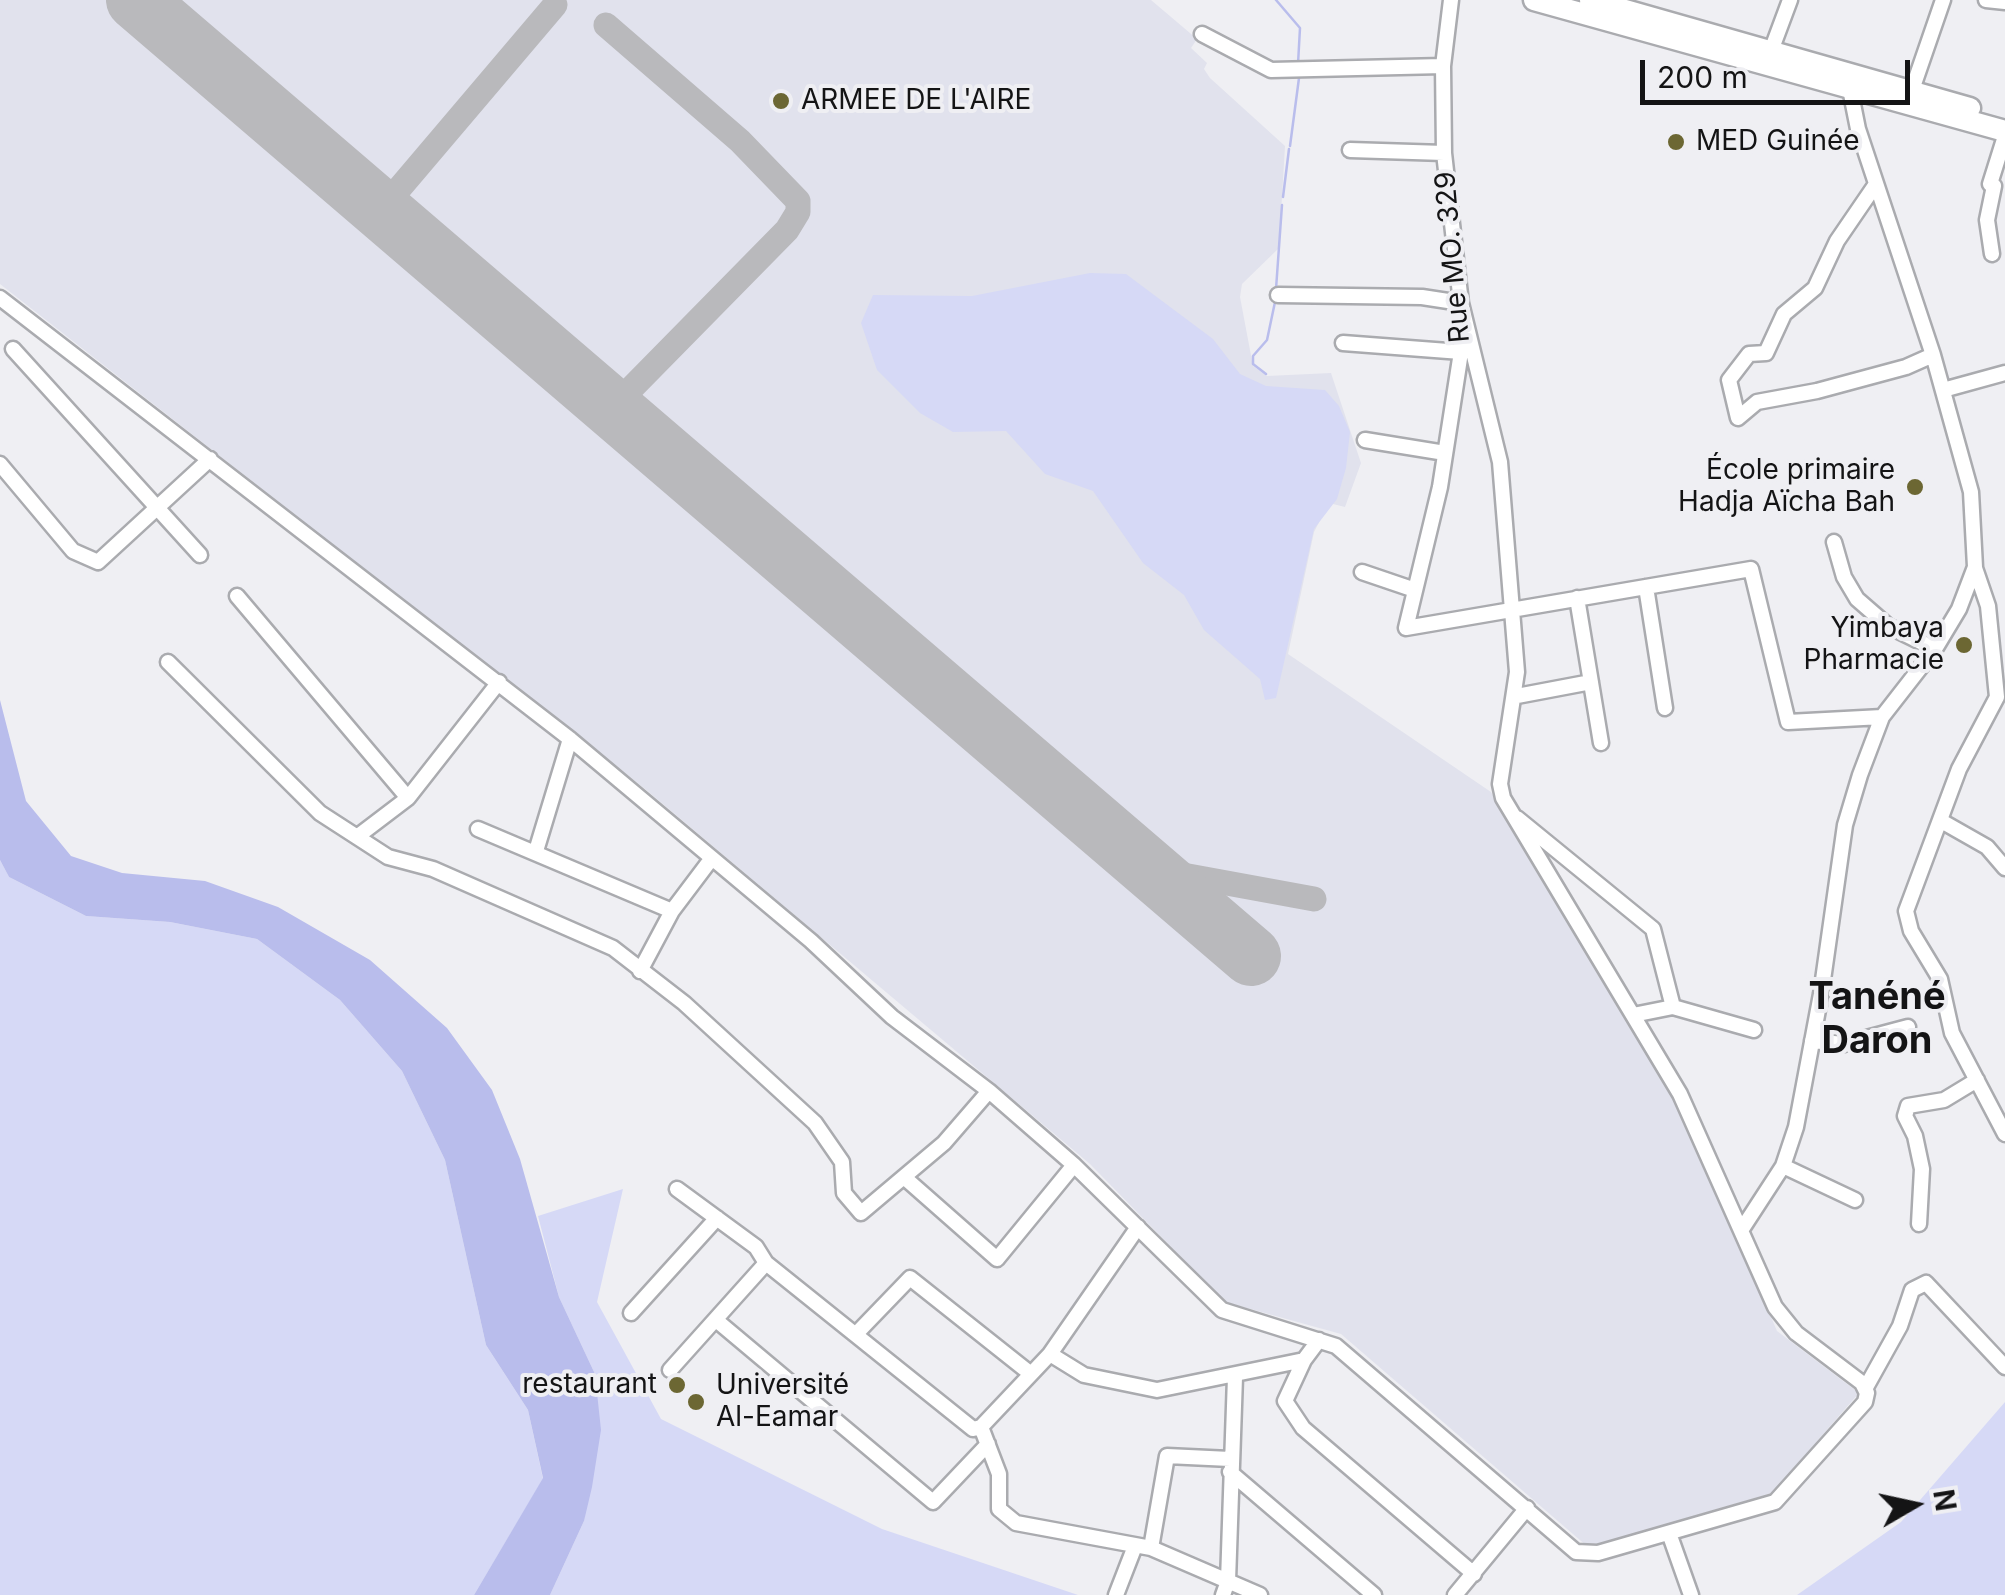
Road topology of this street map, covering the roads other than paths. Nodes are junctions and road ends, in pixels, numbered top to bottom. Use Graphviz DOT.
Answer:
graph roads {
  1 [pos="1451,0"];
  2 [pos="1534,0"];
  3 [pos="1590,0"];
  4 [pos="1790,0"];
  5 [pos="1943,0"];
  6 [pos="1986,0"];
  7 [pos="2005,2"];
  8 [pos="1642,6"];
  9 [pos="1202,34"];
  10 [pos="1771,51"];
  11 [pos="1442,66"];
  12 [pos="1850,88"];
  13 [pos="1912,90"];
  14 [pos="2005,118"];
  15 [pos="2005,134"];
  16 [pos="1350,150"];
  17 [pos="1444,153"];
  18 [pos="1876,184"];
  19 [pos="1992,254"];
  20 [pos="1278,295"];
  21 [pos="0,298"];
  22 [pos="1462,303"];
  23 [pos="1343,343"];
  24 [pos="13,349"];
  25 [pos="1462,352"];
  26 [pos="1933,354"];
  27 [pos="2005,372"];
  28 [pos="1943,390"];
  29 [pos="1364,440"];
  30 [pos="1445,452"];
  31 [pos="210,460"];
  32 [pos="0,464"];
  33 [pos="160,506"];
  34 [pos="1834,542"];
  35 [pos="200,555"];
  36 [pos="1974,567"];
  37 [pos="1362,572"];
  38 [pos="1646,587"];
  39 [pos="1415,590"];
  40 [pos="237,596"];
  41 [pos="1578,598"];
  42 [pos="1510,610"];
  43 [pos="1935,648"];
  44 [pos="168,662"];
  45 [pos="499,682"];
  46 [pos="1591,682"];
  47 [pos="1516,696"];
  48 [pos="2001,696"];
  49 [pos="1665,708"];
  50 [pos="1882,718"];
  51 [pos="570,740"];
  52 [pos="1601,743"];
  53 [pos="408,798"];
  54 [pos="1509,812"];
  55 [pos="1942,822"];
  56 [pos="478,829"];
  57 [pos="358,836"];
  58 [pos="536,852"];
  59 [pos="712,858"];
  60 [pos="2005,868"];
  61 [pos="672,911"];
  62 [pos="640,971"];
  63 [pos="1673,1006"];
  64 [pos="1632,1015"];
  65 [pos="1908,1027"];
  66 [pos="1754,1030"];
  67 [pos="1812,1042"];
  68 [pos="1977,1080"];
  69 [pos="989,1091"];
  70 [pos="2005,1134"];
  71 [pos="1074,1165"];
  72 [pos="1783,1166"];
  73 [pos="905,1178"];
  74 [pos="677,1189"];
  75 [pos="1856,1200"];
  76 [pos="718,1218"];
  77 [pos="1919,1224"];
  78 [pos="1138,1227"];
  79 [pos="1742,1229"];
  80 [pos="766,1263"];
  81 [pos="630,1314"];
  82 [pos="716,1320"];
  83 [pos="856,1334"];
  84 [pos="1319,1340"];
  85 [pos="1050,1354"];
  86 [pos="1304,1360"];
  87 [pos="2005,1367"];
  88 [pos="670,1370"];
  89 [pos="1031,1374"];
  90 [pos="1235,1377"];
  91 [pos="1864,1388"];
  92 [pos="982,1427"];
  93 [pos="988,1444"];
  94 [pos="1230,1466"];
  95 [pos="1527,1508"];
  96 [pos="1669,1533"];
  97 [pos="1135,1546"];
  98 [pos="1151,1548"];
  99 [pos="1474,1574"];
  100 [pos="1225,1588"];
  101 [pos="1116,1595"];
  102 [pos="1260,1595"];
  103 [pos="1374,1595"];
  104 [pos="1456,1595"];
  105 [pos="1691,1595"];
  1 -- 11 [label="street, Rue MO. 329"];
  2 -- 12 [label="highway"];
  3 -- 8 [label="highway"];
  4 -- 10 [label="street"];
  5 -- 13 [label="street"];
  6 -- 7 [label="street"];
  8 -- 10 [label="highway"];
  9 -- 11 [label="street"];
  10 -- 13 [label="highway"];
  11 -- 17 [label="street, Rue MO. 329"];
  12 -- 15 [label="highway"];
  12 -- 18 [label="street"];
  13 -- 14 [label="highway"];
  15 -- 19 [label="street"];
  16 -- 17 [label="street"];
  17 -- 22 [label="street, Rue MO. 329"];
  18 -- 26 [label="street"];
  18 -- 26 [label="street"];
  20 -- 22 [label="street"];
  21 -- 31 [label="street"];
  22 -- 25 [label="street, Rue MO. 329"];
  22 -- 42 [label="street"];
  23 -- 25 [label="street"];
  24 -- 33 [label="street"];
  25 -- 30 [label="street, Rue MO. 329"];
  26 -- 28 [label="street"];
  27 -- 28 [label="street"];
  28 -- 36 [label="street"];
  29 -- 30 [label="street"];
  30 -- 39 [label="street, Rue MO. 329"];
  31 -- 33 [label="street"];
  31 -- 45 [label="street"];
  32 -- 33 [label="street"];
  33 -- 35 [label="street"];
  34 -- 43 [label="street"];
  36 -- 43 [label="street"];
  36 -- 48 [label="street"];
  37 -- 39 [label="street"];
  38 -- 41 [label="street"];
  38 -- 49 [label="street"];
  38 -- 50 [label="street"];
  39 -- 42 [label="street, Rue MO. 329"];
  40 -- 53 [label="street"];
  41 -- 42 [label="street"];
  41 -- 46 [label="street"];
  42 -- 47 [label="street"];
  43 -- 50 [label="street"];
  44 -- 57 [label="street"];
  45 -- 51 [label="street"];
  45 -- 53 [label="street"];
  46 -- 47 [label="street"];
  46 -- 52 [label="street"];
  47 -- 54 [label="street"];
  48 -- 55 [label="street"];
  50 -- 67 [label="street"];
  51 -- 58 [label="street"];
  51 -- 59 [label="street"];
  53 -- 57 [label="street"];
  54 -- 63 [label="street"];
  54 -- 64 [label="street"];
  55 -- 60 [label="street"];
  55 -- 68 [label="street"];
  56 -- 58 [label="street"];
  57 -- 62 [label="street"];
  58 -- 61 [label="street"];
  59 -- 61 [label="street"];
  59 -- 69 [label="street"];
  61 -- 62 [label="street"];
  62 -- 73 [label="street"];
  63 -- 64 [label="street"];
  63 -- 66 [label="street"];
  64 -- 79 [label="street"];
  65 -- 67 [label="street"];
  67 -- 72 [label="street"];
  68 -- 70 [label="street"];
  68 -- 77 [label="street"];
  69 -- 71 [label="street"];
  69 -- 73 [label="street"];
  71 -- 73 [label="street"];
  71 -- 78 [label="street"];
  72 -- 75 [label="street"];
  72 -- 79 [label="street"];
  74 -- 76 [label="street"];
  76 -- 80 [label="street"];
  76 -- 81 [label="street"];
  78 -- 84 [label="street"];
  78 -- 85 [label="street"];
  79 -- 91 [label="street"];
  80 -- 82 [label="street"];
  80 -- 83 [label="street"];
  82 -- 88 [label="street"];
  82 -- 93 [label="street"];
  83 -- 89 [label="street"];
  83 -- 92 [label="street"];
  84 -- 86 [label="street"];
  84 -- 95 [label="street"];
  85 -- 89 [label="street"];
  85 -- 90 [label="street"];
  86 -- 90 [label="street"];
  86 -- 99 [label="street"];
  87 -- 91 [label="street"];
  89 -- 92 [label="street"];
  90 -- 94 [label="street"];
  91 -- 96 [label="street"];
  92 -- 93 [label="street"];
  93 -- 97 [label="street"];
  94 -- 98 [label="street"];
  94 -- 100 [label="street"];
  94 -- 103 [label="street"];
  95 -- 96 [label="street"];
  95 -- 99 [label="street"];
  96 -- 105 [label="street"];
  97 -- 98 [label="street"];
  97 -- 101 [label="street"];
  98 -- 100 [label="street"];
  99 -- 104 [label="street"];
  100 -- 102 [label="street"];
}
